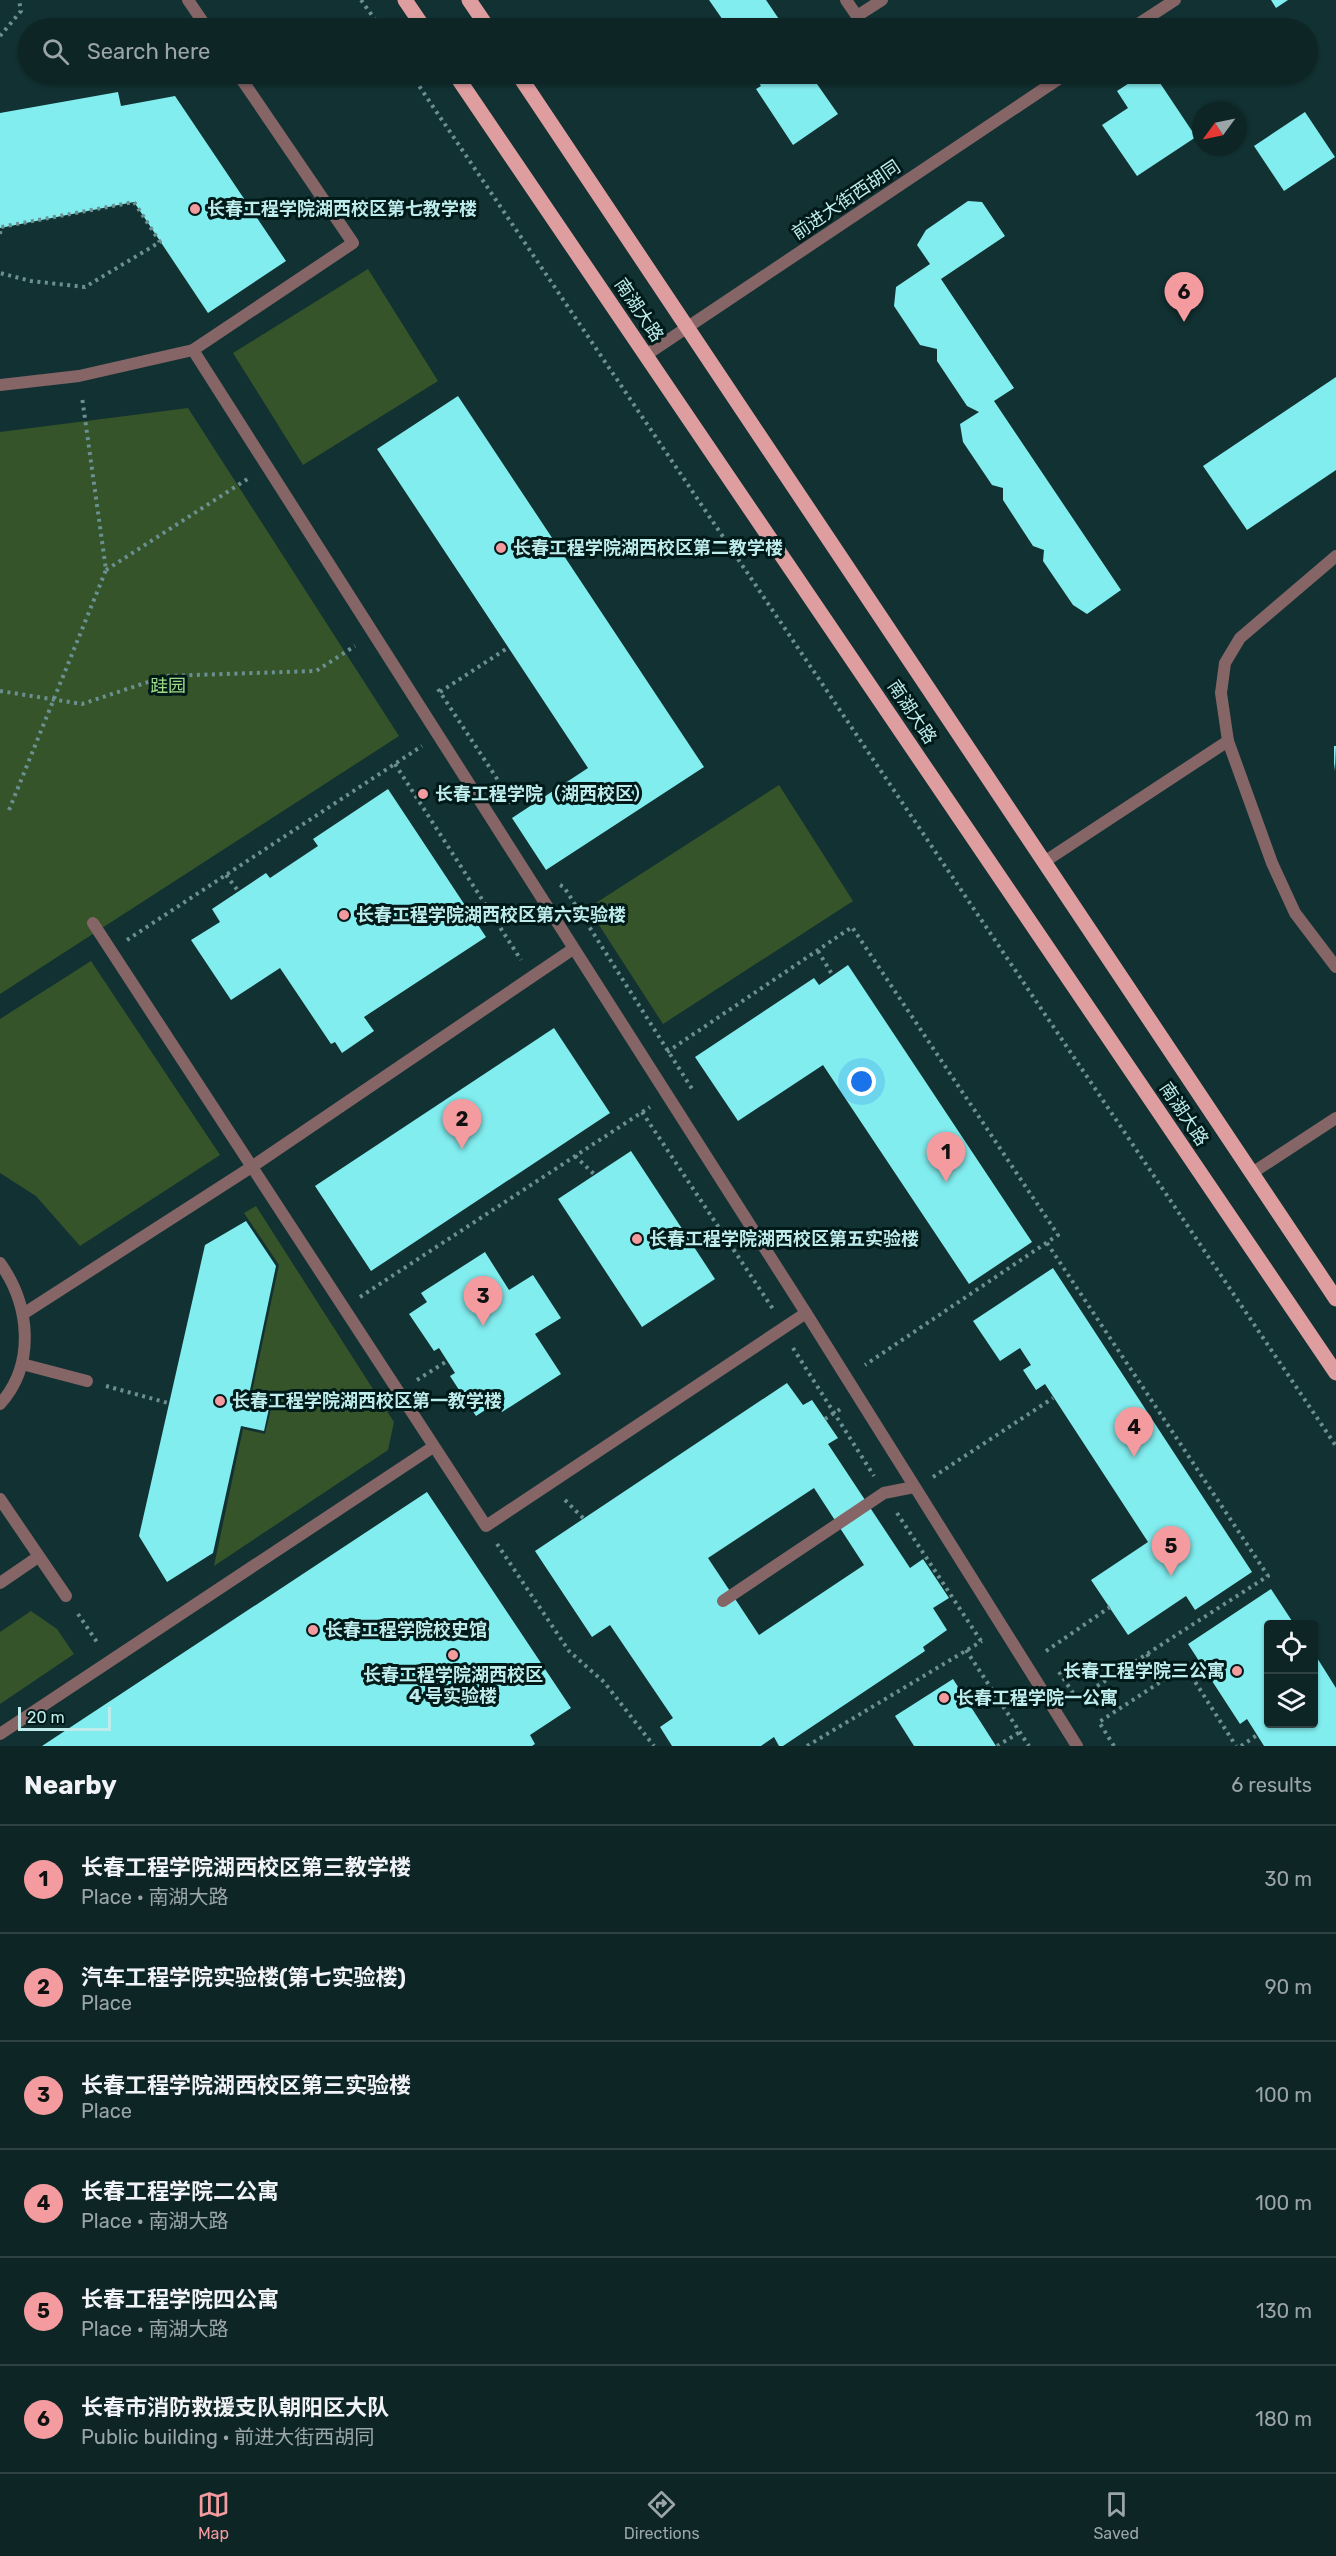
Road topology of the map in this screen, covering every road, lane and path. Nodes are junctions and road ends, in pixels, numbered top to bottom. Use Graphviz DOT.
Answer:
graph roads {
  1 [pos="19,0"];
  2 [pos="188,0"];
  3 [pos="361,0"];
  4 [pos="405,0"];
  5 [pos="469,0"];
  6 [pos="846,0"];
  7 [pos="882,0"];
  8 [pos="1175,0"];
  9 [pos="200,18"];
  10 [pos="374,18"];
  11 [pos="417,18"];
  12 [pos="481,18"];
  13 [pos="1147,18"];
  14 [pos="0,36"];
  15 [pos="245,84"];
  16 [pos="418,84"];
  17 [pos="462,84"];
  18 [pos="525,84"];
  19 [pos="1051,84"];
  20 [pos="0,234"];
  21 [pos="0,273"];
  22 [pos="688,328"];
  23 [pos="193,350"];
  24 [pos="646,355"];
  25 [pos="79,376"];
  26 [pos="0,385"];
  27 [pos="267,466"];
  28 [pos="1336,556"];
  29 [pos="106,570"];
  30 [pos="373,634"];
  31 [pos="509,647"];
  32 [pos="0,691"];
  33 [pos="440,692"];
  34 [pos="54,700"];
  35 [pos="437,735"];
  36 [pos="1228,741"];
  37 [pos="395,764"];
  38 [pos="9,810"];
  39 [pos="1044,862"];
  40 [pos="226,875"];
  41 [pos="239,892"];
  42 [pos="93,923"];
  43 [pos="573,949"];
  44 [pos="111,951"];
  45 [pos="818,951"];
  46 [pos="1336,967"];
  47 [pos="532,976"];
  48 [pos="833,976"];
  49 [pos="646,1065"];
  50 [pos="666,1096"];
  51 [pos="642,1112"];
  52 [pos="1336,1118"];
  53 [pos="575,1156"];
  54 [pos="253,1166"];
  55 [pos="1252,1173"];
  56 [pos="595,1175"];
  57 [pos="1047,1243"];
  58 [pos="0,1263"];
  59 [pos="1336,1299"];
  60 [pos="345,1307"];
  61 [pos="775,1312"];
  62 [pos="806,1313"];
  63 [pos="23,1314"];
  64 [pos="783,1354"];
  65 [pos="447,1361"];
  66 [pos="22,1364"];
  67 [pos="862,1367"];
  68 [pos="1336,1373"];
  69 [pos="87,1381"];
  70 [pos="399,1392"];
  71 [pos="1053,1398"];
  72 [pos="168,1403"];
  73 [pos="0,1404"];
  74 [pos="1336,1446"];
  75 [pos="433,1447"];
  76 [pos="914,1487"];
  77 [pos="573,1492"];
  78 [pos="884,1493"];
  79 [pos="0,1500"];
  80 [pos="584,1519"];
  81 [pos="486,1526"];
  82 [pos="38,1557"];
  83 [pos="0,1583"];
  84 [pos="66,1596"];
  85 [pos="723,1601"];
  86 [pos="1110,1607"];
  87 [pos="1002,1627"];
  88 [pos="981,1641"];
  89 [pos="966,1650"];
  90 [pos="1046,1651"];
  91 [pos="1147,1654"];
  92 [pos="109,1661"];
  93 [pos="1162,1681"];
  94 [pos="1057,1713"];
  95 [pos="1020,1732"];
  96 [pos="0,1734"];
  97 [pos="1257,1735"];
  98 [pos="654,1746"];
  99 [pos="807,1746"];
  100 [pos="998,1746"];
  101 [pos="1029,1746"];
  102 [pos="1077,1746"];
  103 [pos="1114,1746"];
  104 [pos="1236,1746"];
  105 [pos="1241,1746"];
  1 -- 14 [label="path"];
  2 -- 9 [label="street"];
  3 -- 10 [label="path"];
  4 -- 11 [label="main road"];
  5 -- 12 [label="main road"];
  6 -- 7 [label="street"];
  8 -- 13 [label="street"];
  15 -- 23 [label="street"];
  16 -- 74 [label="path"];
  17 -- 24 [label="main road, 南湖大路"];
  18 -- 22 [label="main road, 南湖大路"];
  19 -- 22 [label="street, 前进大街西胡同"];
  20 -- 21 [label="path"];
  22 -- 24 [label="street, 前进大街西胡同"];
  22 -- 39 [label="main road, 南湖大路"];
  23 -- 25 [label="street"];
  23 -- 27 [label="street"];
  24 -- 68 [label="main road, 南湖大路"];
  25 -- 26 [label="street"];
  25 -- 29 [label="path"];
  27 -- 29 [label="path"];
  27 -- 30 [label="street"];
  28 -- 36 [label="street"];
  29 -- 34 [label="path"];
  30 -- 34 [label="path"];
  30 -- 35 [label="street"];
  31 -- 33 [label="path"];
  32 -- 34 [label="path"];
  34 -- 38 [label="path"];
  35 -- 37 [label="path"];
  35 -- 43 [label="street"];
  36 -- 39 [label="street"];
  36 -- 46 [label="street"];
  37 -- 40 [label="path"];
  37 -- 47 [label="path"];
  39 -- 55 [label="main road, 南湖大路"];
  40 -- 41 [label="path"];
  40 -- 44 [label="path"];
  42 -- 44 [label="street"];
  43 -- 47 [label="street"];
  43 -- 49 [label="street"];
  44 -- 54 [label="street"];
  45 -- 48 [label="path"];
  45 -- 49 [label="path"];
  45 -- 57 [label="path"];
  47 -- 54 [label="street"];
  49 -- 50 [label="street"];
  50 -- 51 [label="path"];
  50 -- 62 [label="street"];
  51 -- 53 [label="path"];
  51 -- 61 [label="path"];
  52 -- 55 [label="street"];
  53 -- 56 [label="path"];
  53 -- 60 [label="path"];
  54 -- 60 [label="street"];
  54 -- 63 [label="street"];
  55 -- 59 [label="main road, 南湖大路"];
  57 -- 67 [label="path"];
  57 -- 91 [label="path"];
  58 -- 63 [label="street"];
  60 -- 70 [label="street"];
  62 -- 76 [label="street"];
  62 -- 81 [label="street"];
  63 -- 66 [label="street"];
  64 -- 78 [label="path"];
  65 -- 70 [label="path"];
  66 -- 69 [label="street"];
  66 -- 73 [label="street"];
  69 -- 72 [label="path"];
  70 -- 75 [label="street"];
  71 -- 76 [label="path"];
  75 -- 81 [label="street"];
  75 -- 92 [label="street"];
  76 -- 78 [label="street"];
  76 -- 87 [label="street"];
  77 -- 80 [label="path"];
  78 -- 85 [label="street"];
  78 -- 88 [label="path"];
  79 -- 82 [label="street"];
  81 -- 98 [label="path"];
  82 -- 83 [label="street"];
  82 -- 84 [label="street"];
  84 -- 92 [label="path"];
  86 -- 90 [label="path"];
  87 -- 88 [label="path"];
  87 -- 94 [label="street"];
  88 -- 89 [label="path"];
  89 -- 95 [label="path"];
  89 -- 99 [label="path"];
  91 -- 93 [label="path"];
  91 -- 94 [label="path"];
  92 -- 96 [label="street"];
  93 -- 103 [label="path"];
  93 -- 104 [label="path"];
  94 -- 102 [label="street"];
  95 -- 100 [label="path"];
  95 -- 101 [label="path"];
  97 -- 105 [label="path"];
}
